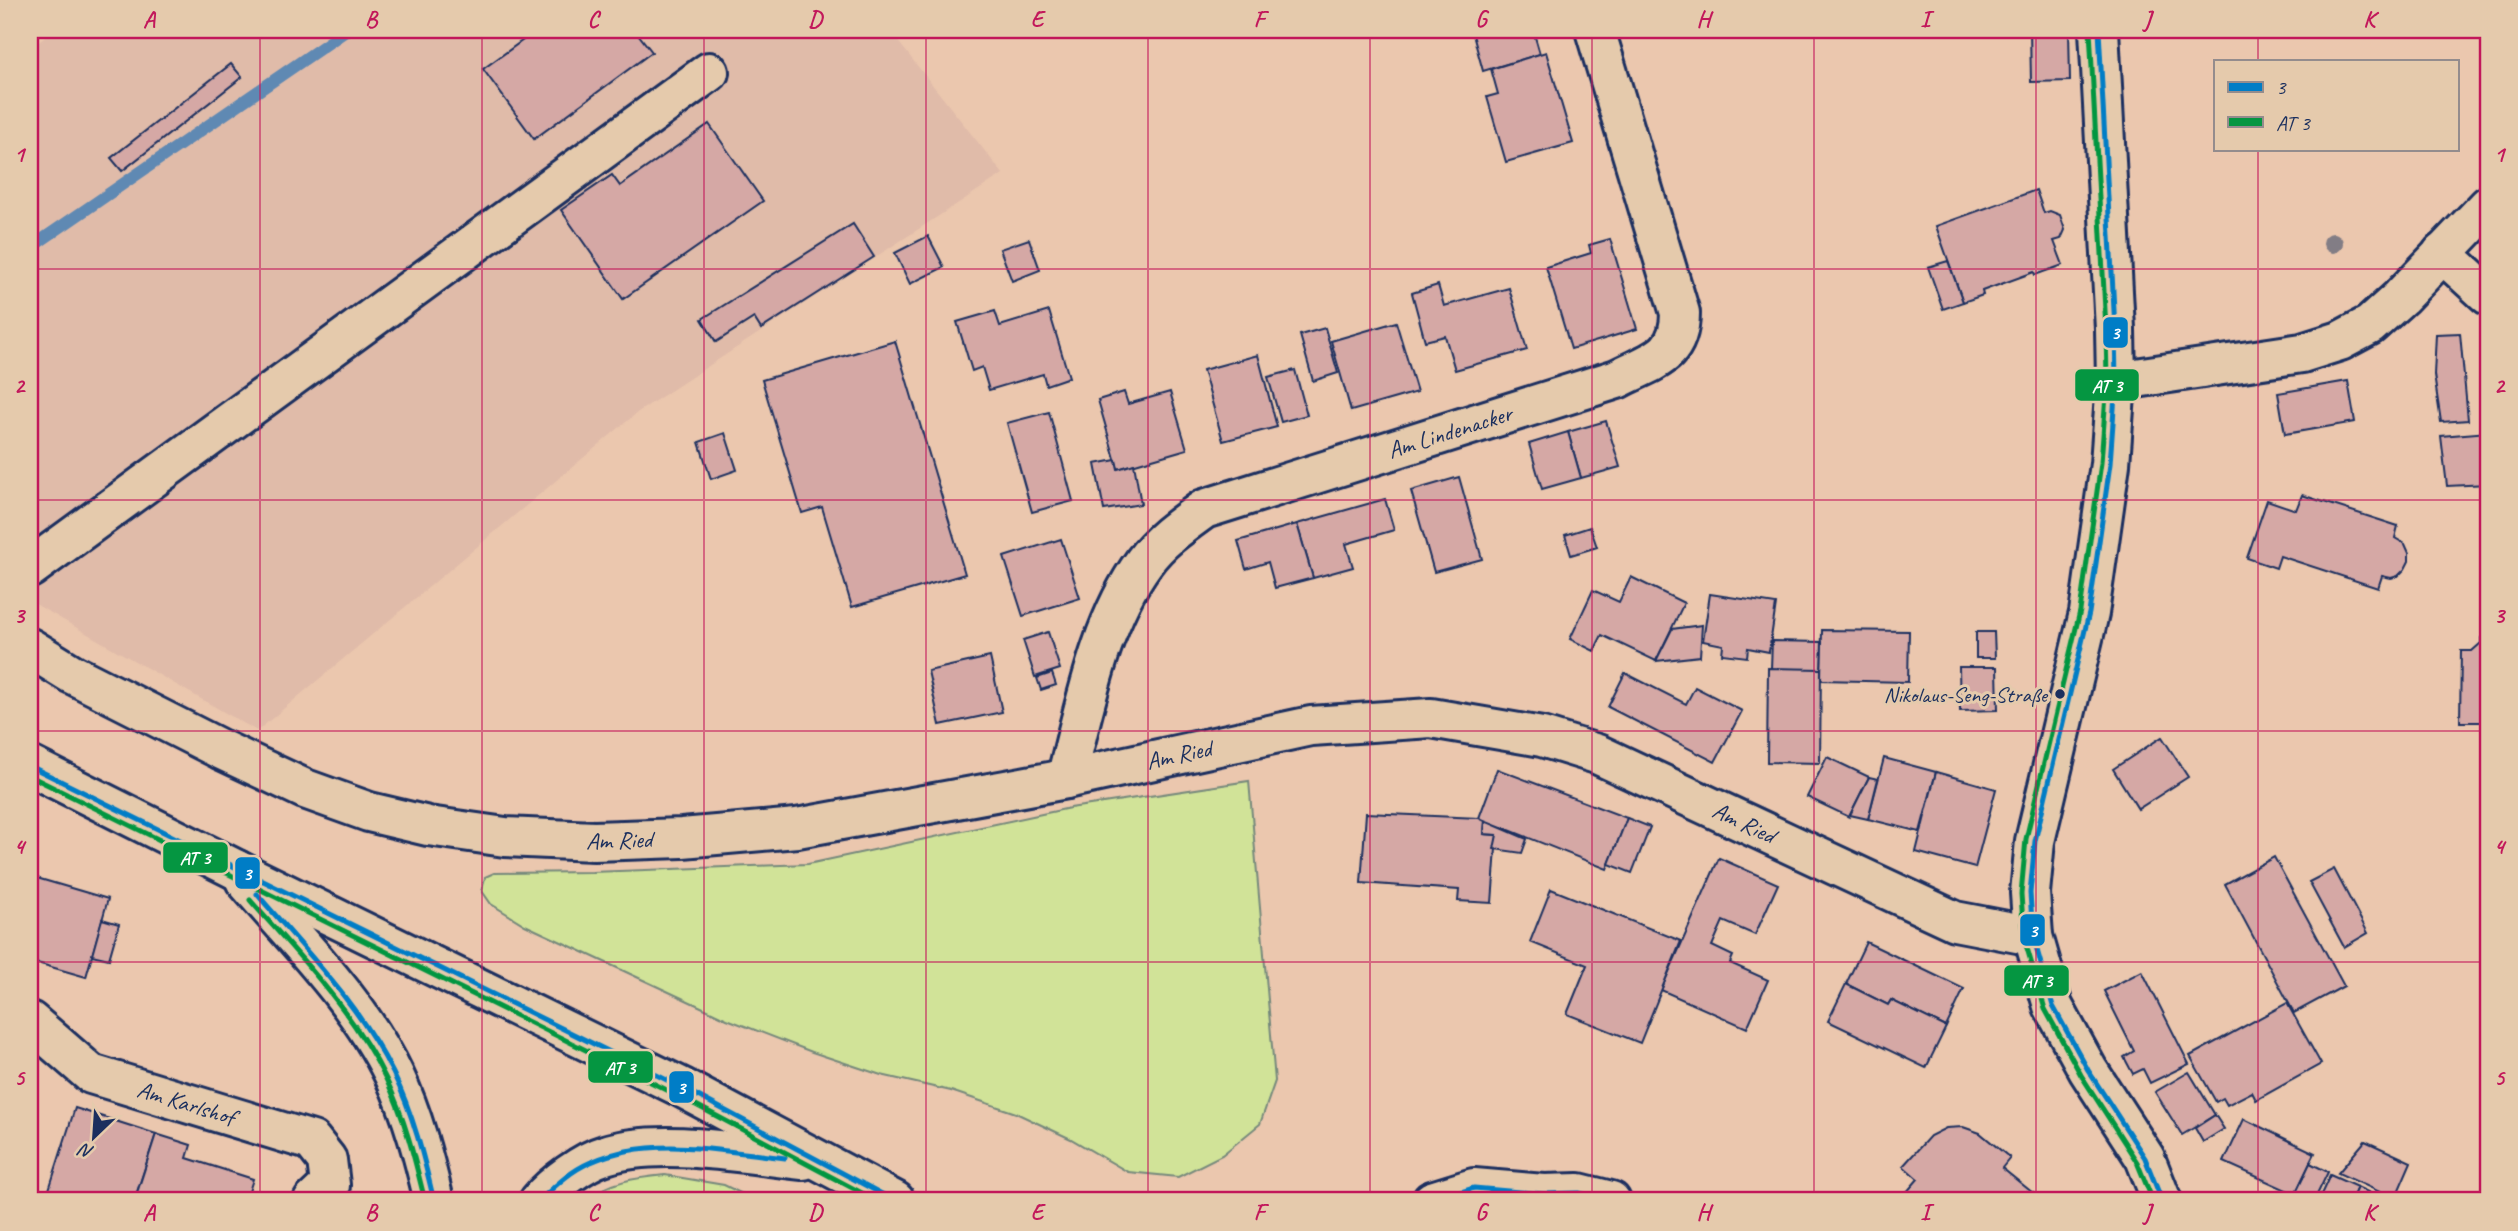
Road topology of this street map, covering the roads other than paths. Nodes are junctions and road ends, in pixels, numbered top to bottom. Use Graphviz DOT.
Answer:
graph roads {
  1 [pos="1595,30"];
  2 [pos="2099,30"];
  3 [pos="709,72"];
  4 [pos="2488,206"];
  5 [pos="2442,253"];
  6 [pos="2488,295"];
  7 [pos="2116,381"];
  8 [pos="30,568"];
  9 [pos="30,648"];
  10 [pos="30,766"];
  11 [pos="1066,779"];
  12 [pos="237,870"];
  13 [pos="2033,936"];
  14 [pos="30,1021"];
  15 [pos="824,1162"];
  16 [pos="322,1193"];
  17 [pos="1538,1197"];
  18 [pos="434,1201"];
  19 [pos="539,1201"];
  20 [pos="895,1201"];
  21 [pos="1432,1201"];
  22 [pos="1611,1201"];
  23 [pos="2162,1201"];
  1 -- 11 [label="main road, Am Lindenacker"];
  2 -- 7 [label="main road"];
  3 -- 8 [label="main road"];
  4 -- 5 [label="main road"];
  5 -- 6 [label="main road"];
  5 -- 7 [label="main road"];
  7 -- 13 [label="main road"];
  9 -- 11 [label="main road, Am Ried"];
  10 -- 12 [label="main road"];
  11 -- 13 [label="main road, Am Ried"];
  12 -- 15 [label="main road"];
  12 -- 18 [label="main road"];
  13 -- 23 [label="main road"];
  14 -- 16 [label="main road, Am Karlshof"];
  15 -- 19 [label="main road"];
  15 -- 20 [label="main road"];
  17 -- 21 [label="main road"];
  17 -- 22 [label="main road"];
}
